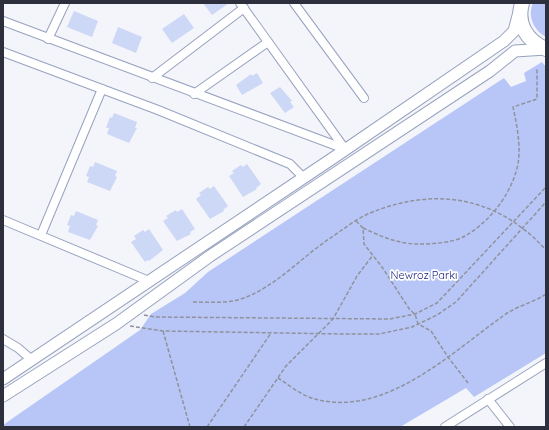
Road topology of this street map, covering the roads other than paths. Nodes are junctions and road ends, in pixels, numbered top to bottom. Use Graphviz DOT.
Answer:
graph roads {
  1 [pos="64,3"];
  2 [pos="294,3"];
  3 [pos="521,5"];
  4 [pos="242,6"];
  5 [pos="3,21"];
  6 [pos="48,38"];
  7 [pos="268,42"];
  8 [pos="546,49"];
  9 [pos="3,52"];
  10 [pos="152,78"];
  11 [pos="102,89"];
  12 [pos="194,94"];
  13 [pos="364,98"];
  14 [pos="345,149"];
  15 [pos="304,178"];
  16 [pos="3,220"];
  17 [pos="41,235"];
  18 [pos="150,281"];
  19 [pos="3,339"];
  20 [pos="32,360"];
  21 [pos="546,363"];
  22 [pos="3,379"];
  23 [pos="3,396"];
  24 [pos="488,399"];
  25 [pos="445,427"];
  26 [pos="510,427"];
  1 -- 6 [label="street"];
  2 -- 13 [label="street"];
  3 -- 8 [label="highway"];
  3 -- 14 [label="main road"];
  4 -- 7 [label="street"];
  4 -- 10 [label="street"];
  5 -- 6 [label="street"];
  6 -- 10 [label="street"];
  7 -- 12 [label="street"];
  7 -- 14 [label="street"];
  8 -- 23 [label="main road"];
  9 -- 11 [label="street"];
  10 -- 12 [label="street"];
  11 -- 15 [label="street"];
  11 -- 17 [label="street"];
  12 -- 14 [label="street"];
  14 -- 15 [label="main road"];
  15 -- 18 [label="main road"];
  16 -- 17 [label="street"];
  17 -- 18 [label="street"];
  18 -- 20 [label="main road"];
  19 -- 20 [label="street"];
  20 -- 22 [label="main road"];
  21 -- 24 [label="street"];
  24 -- 25 [label="street"];
  24 -- 26 [label="street"];
}
